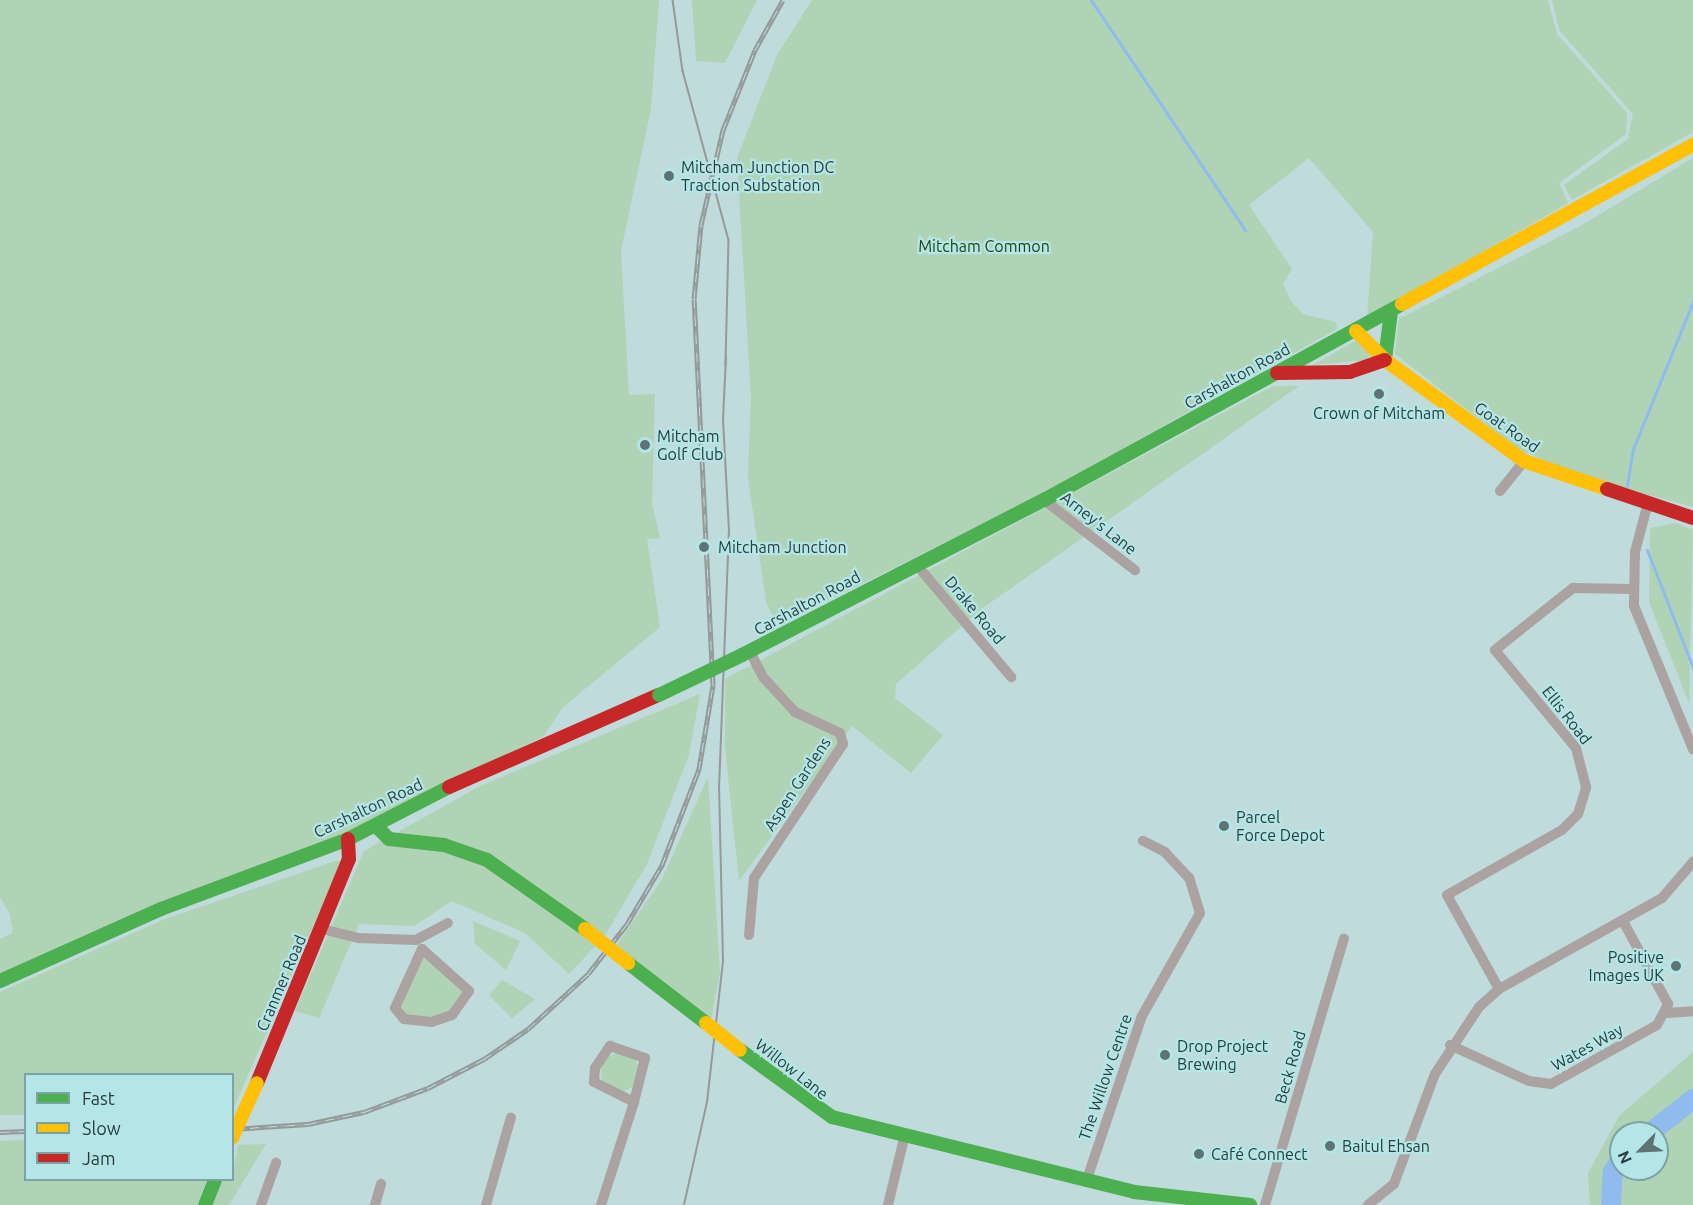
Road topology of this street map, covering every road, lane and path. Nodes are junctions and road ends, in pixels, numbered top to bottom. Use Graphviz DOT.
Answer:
graph roads {
  1 [pos="1693,145"];
  2 [pos="1391,311"];
  3 [pos="1356,331"];
  4 [pos="1385,360"];
  5 [pos="1277,373"];
  6 [pos="1524,462"];
  7 [pos="1500,491"];
  8 [pos="1044,500"];
  9 [pos="1648,503"];
  10 [pos="1693,518"];
  11 [pos="916,564"];
  12 [pos="1136,570"];
  13 [pos="1632,589"];
  14 [pos="746,653"];
  15 [pos="1011,677"];
  16 [pos="1693,749"];
  17 [pos="376,826"];
  18 [pos="348,839"];
  19 [pos="1143,841"];
  20 [pos="1693,862"];
  21 [pos="1623,921"];
  22 [pos="448,923"];
  23 [pos="322,928"];
  24 [pos="749,935"];
  25 [pos="1344,938"];
  26 [pos="418,945"];
  27 [pos="0,981"];
  28 [pos="1499,989"];
  29 [pos="1693,1011"];
  30 [pos="1667,1013"];
  31 [pos="1450,1045"];
  32 [pos="634,1102"];
  33 [pos="511,1116"];
  34 [pos="234,1134"];
  35 [pos="904,1134"];
  36 [pos="276,1163"];
  37 [pos="214,1181"];
  38 [pos="1086,1182"];
  39 [pos="381,1184"];
  40 [pos="1375,1204"];
  41 [pos="205,1205"];
  42 [pos="261,1205"];
  43 [pos="375,1205"];
  44 [pos="486,1205"];
  45 [pos="601,1205"];
  46 [pos="888,1205"];
  47 [pos="1250,1205"];
  48 [pos="1265,1205"];
  1 -- 2 [label="main road, Carshalton Road"];
  2 -- 3 [label="main road, Carshalton Road"];
  2 -- 4 [label="main road"];
  3 -- 4 [label="main road, Goat Road"];
  3 -- 5 [label="main road, Carshalton Road"];
  4 -- 5 [label="main road"];
  4 -- 6 [label="main road, Goat Road"];
  5 -- 8 [label="main road, Carshalton Road"];
  6 -- 7 [label="street"];
  6 -- 9 [label="main road, Goat Road"];
  8 -- 11 [label="main road, Carshalton Road"];
  8 -- 12 [label="street, Arney's Lane"];
  9 -- 10 [label="main road, Goat Road"];
  9 -- 13 [label="street"];
  11 -- 14 [label="main road, Carshalton Road"];
  11 -- 15 [label="street, Drake Road"];
  13 -- 16 [label="street"];
  13 -- 28 [label="street, Ellis Road"];
  14 -- 17 [label="main road, Carshalton Road, bridge"];
  14 -- 24 [label="street, Aspen Gardens"];
  17 -- 18 [label="main road, Carshalton Road"];
  17 -- 35 [label="main road, Willow Lane, bridge"];
  18 -- 23 [label="main road, Cranmer Road"];
  18 -- 27 [label="main road, Carshalton Road"];
  19 -- 38 [label="street, The Willow Centre"];
  20 -- 21 [label="street"];
  21 -- 28 [label="street"];
  21 -- 30 [label="street"];
  22 -- 26 [label="street"];
  23 -- 26 [label="street"];
  23 -- 34 [label="main road, Cranmer Road, bridge"];
  25 -- 48 [label="street, Beck Road"];
  26 -- 26 [label="street"];
  28 -- 31 [label="street"];
  29 -- 30 [label="street"];
  30 -- 31 [label="street, Wates Way"];
  31 -- 40 [label="street"];
  32 -- 32 [label="street"];
  32 -- 45 [label="street"];
  33 -- 44 [label="street"];
  35 -- 38 [label="main road, Willow Lane"];
  35 -- 46 [label="street"];
  36 -- 42 [label="street"];
  37 -- 41 [label="main road"];
  38 -- 47 [label="main road, Willow Lane"];
  39 -- 43 [label="street"];
}
